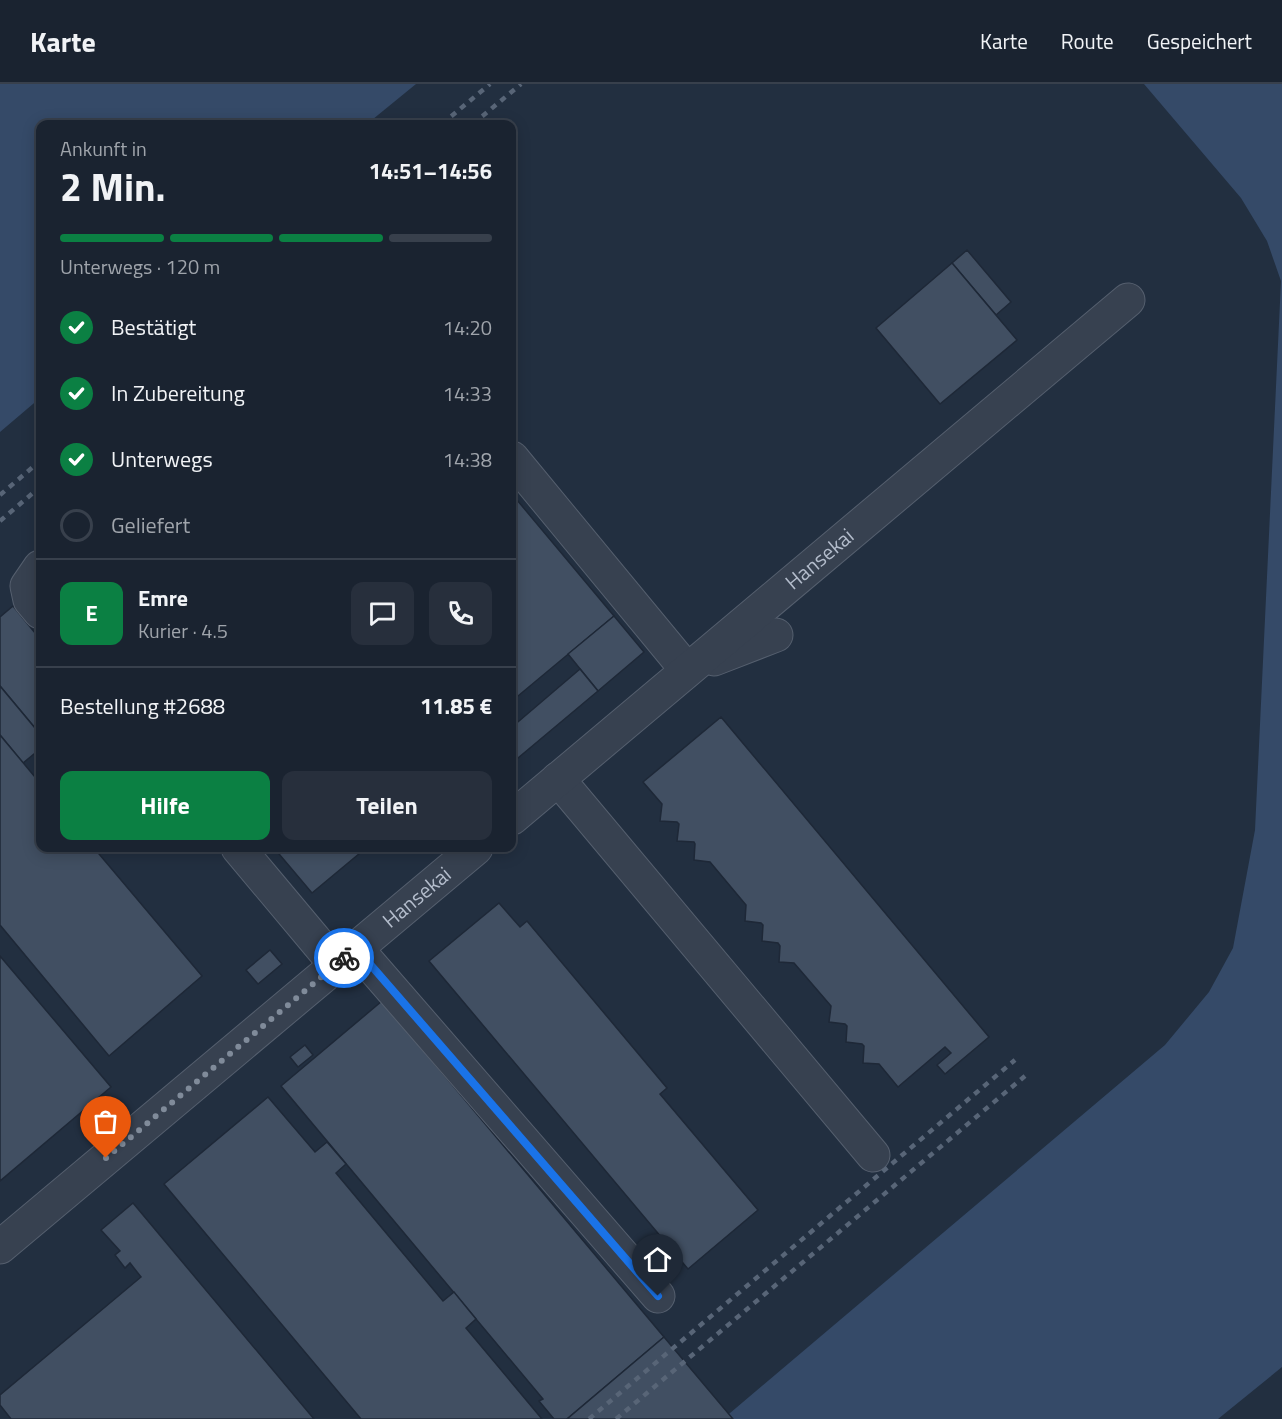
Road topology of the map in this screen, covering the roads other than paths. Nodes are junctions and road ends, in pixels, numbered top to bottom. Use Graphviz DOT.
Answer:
graph roads {
  1 [pos="1128,300"];
  2 [pos="516,463"];
  3 [pos="36,573"];
  4 [pos="36,607"];
  5 [pos="776,634"];
  6 [pos="687,670"];
  7 [pos="558,779"];
  8 [pos="516,815"];
  9 [pos="242,852"];
  10 [pos="469,852"];
  11 [pos="346,957"];
  12 [pos="873,1155"];
  13 [pos="0,1247"];
  14 [pos="658,1296"];
  1 -- 6 [label="lane, Hansekai"];
  2 -- 6 [label="lane"];
  3 -- 4 [label="lane"];
  5 -- 6 [label="lane"];
  6 -- 7 [label="lane, Hansekai"];
  7 -- 8 [label="lane, Hansekai"];
  7 -- 12 [label="lane"];
  9 -- 11 [label="lane"];
  10 -- 11 [label="lane, Hansekai"];
  11 -- 13 [label="lane, Hansekai"];
  11 -- 14 [label="lane"];
}
